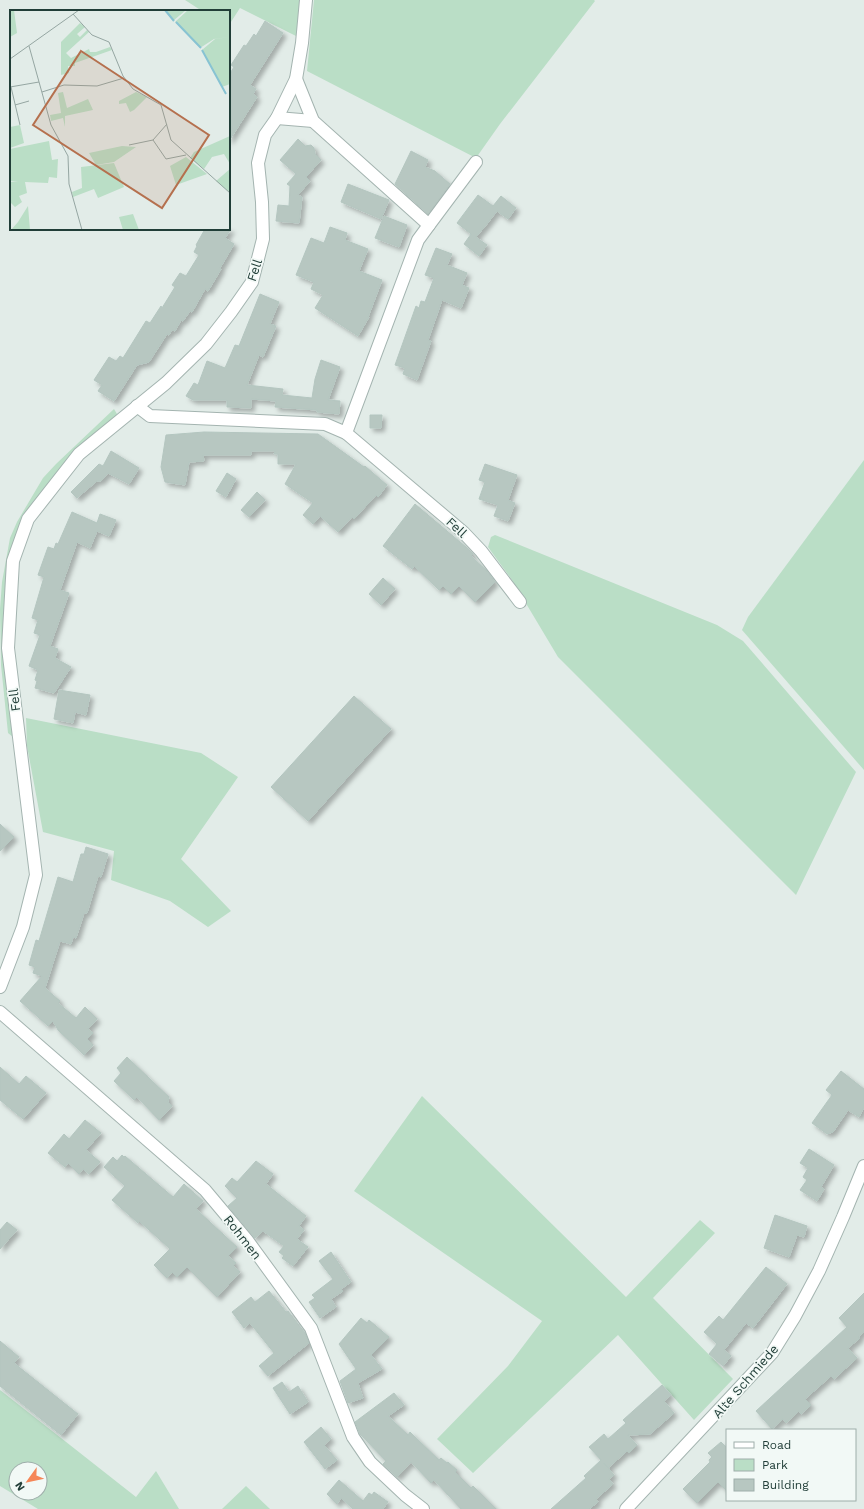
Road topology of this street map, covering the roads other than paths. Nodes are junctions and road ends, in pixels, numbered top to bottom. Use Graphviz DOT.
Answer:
graph roads {
  1 [pos="306,0"];
  2 [pos="296,79"];
  3 [pos="277,118"];
  4 [pos="313,121"];
  5 [pos="476,162"];
  6 [pos="429,225"];
  7 [pos="137,406"];
  8 [pos="346,433"];
  9 [pos="520,602"];
  10 [pos="0,987"];
  11 [pos="0,1012"];
  12 [pos="864,1166"];
  13 [pos="423,1509"];
  14 [pos="626,1509"];
  1 -- 2 [label="street, Fell"];
  2 -- 3 [label="street, Fell"];
  2 -- 4 [label="street"];
  3 -- 4 [label="street"];
  3 -- 7 [label="street, Fell"];
  4 -- 6 [label="street"];
  5 -- 6 [label="street"];
  6 -- 8 [label="street"];
  7 -- 8 [label="street, Fell"];
  7 -- 10 [label="street, Fell"];
  8 -- 9 [label="street, Fell"];
  11 -- 13 [label="street, Rohmen"];
  12 -- 14 [label="street, Alte Schmiede"];
}
